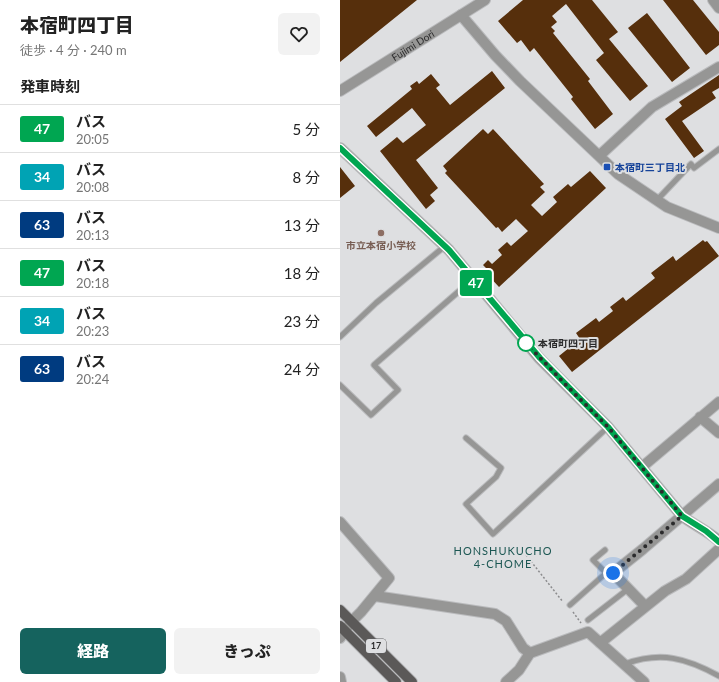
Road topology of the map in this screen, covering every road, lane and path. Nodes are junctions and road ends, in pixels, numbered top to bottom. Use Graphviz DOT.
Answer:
graph roads {
  1 [pos="485,0"];
  2 [pos="713,0"];
  3 [pos="719,8"];
  4 [pos="461,15"];
  5 [pos="719,67"];
  6 [pos="340,91"];
  7 [pos="340,148"];
  8 [pos="719,149"];
  9 [pos="599,156"];
  10 [pos="657,200"];
  11 [pos="719,228"];
  12 [pos="444,246"];
  13 [pos="473,279"];
  14 [pos="340,337"];
  15 [pos="340,385"];
  16 [pos="719,402"];
  17 [pos="700,417"];
  18 [pos="608,427"];
  19 [pos="719,433"];
  20 [pos="466,438"];
  21 [pos="642,467"];
  22 [pos="719,484"];
  23 [pos="682,516"];
  24 [pos="340,522"];
  25 [pos="719,542"];
  26 [pos="605,550"];
  27 [pos="526,555"];
  28 [pos="609,573"];
  29 [pos="628,589"];
  30 [pos="375,596"];
  31 [pos="645,606"];
  32 [pos="569,607"];
  33 [pos="340,610"];
  34 [pos="588,620"];
  35 [pos="351,622"];
  36 [pos="342,632"];
  37 [pos="588,632"];
  38 [pos="600,643"];
  39 [pos="530,653"];
  40 [pos="624,664"];
  41 [pos="719,676"];
  42 [pos="340,677"];
  43 [pos="341,682"];
  44 [pos="396,682"];
  45 [pos="412,682"];
  46 [pos="506,682"];
  47 [pos="644,682"];
  1 -- 4 [label="street, Fujimi Dori"];
  2 -- 3 [label="street"];
  4 -- 6 [label="street, Fujimi Dori"];
  4 -- 9 [label="street"];
  5 -- 9 [label="street"];
  7 -- 12 [label="street"];
  8 -- 10 [label="lane"];
  9 -- 10 [label="street"];
  10 -- 11 [label="street"];
  12 -- 13 [label="street"];
  12 -- 14 [label="lane"];
  13 -- 15 [label="lane"];
  13 -- 18 [label="street"];
  16 -- 17 [label="street"];
  17 -- 19 [label="street"];
  17 -- 21 [label="street"];
  18 -- 20 [label="lane"];
  18 -- 21 [label="street"];
  21 -- 23 [label="street"];
  22 -- 23 [label="street"];
  23 -- 25 [label="street"];
  23 -- 28 [label="street"];
  24 -- 30 [label="street"];
  25 -- 31 [label="street"];
  26 -- 28 [label="lane"];
  27 -- 32 [label="path"];
  28 -- 29 [label="street"];
  28 -- 32 [label="lane"];
  29 -- 31 [label="street"];
  29 -- 34 [label="lane"];
  30 -- 35 [label="street"];
  30 -- 39 [label="street"];
  31 -- 38 [label="street"];
  32 -- 37 [label="path"];
  33 -- 35 [label="main road, 17"];
  35 -- 36 [label="street"];
  35 -- 45 [label="main road, 17"];
  36 -- 44 [label="main road, 17"];
  37 -- 38 [label="street"];
  37 -- 39 [label="street"];
  38 -- 40 [label="street"];
  39 -- 46 [label="street"];
  40 -- 41 [label="lane"];
  40 -- 47 [label="street"];
  42 -- 43 [label="street"];
}
